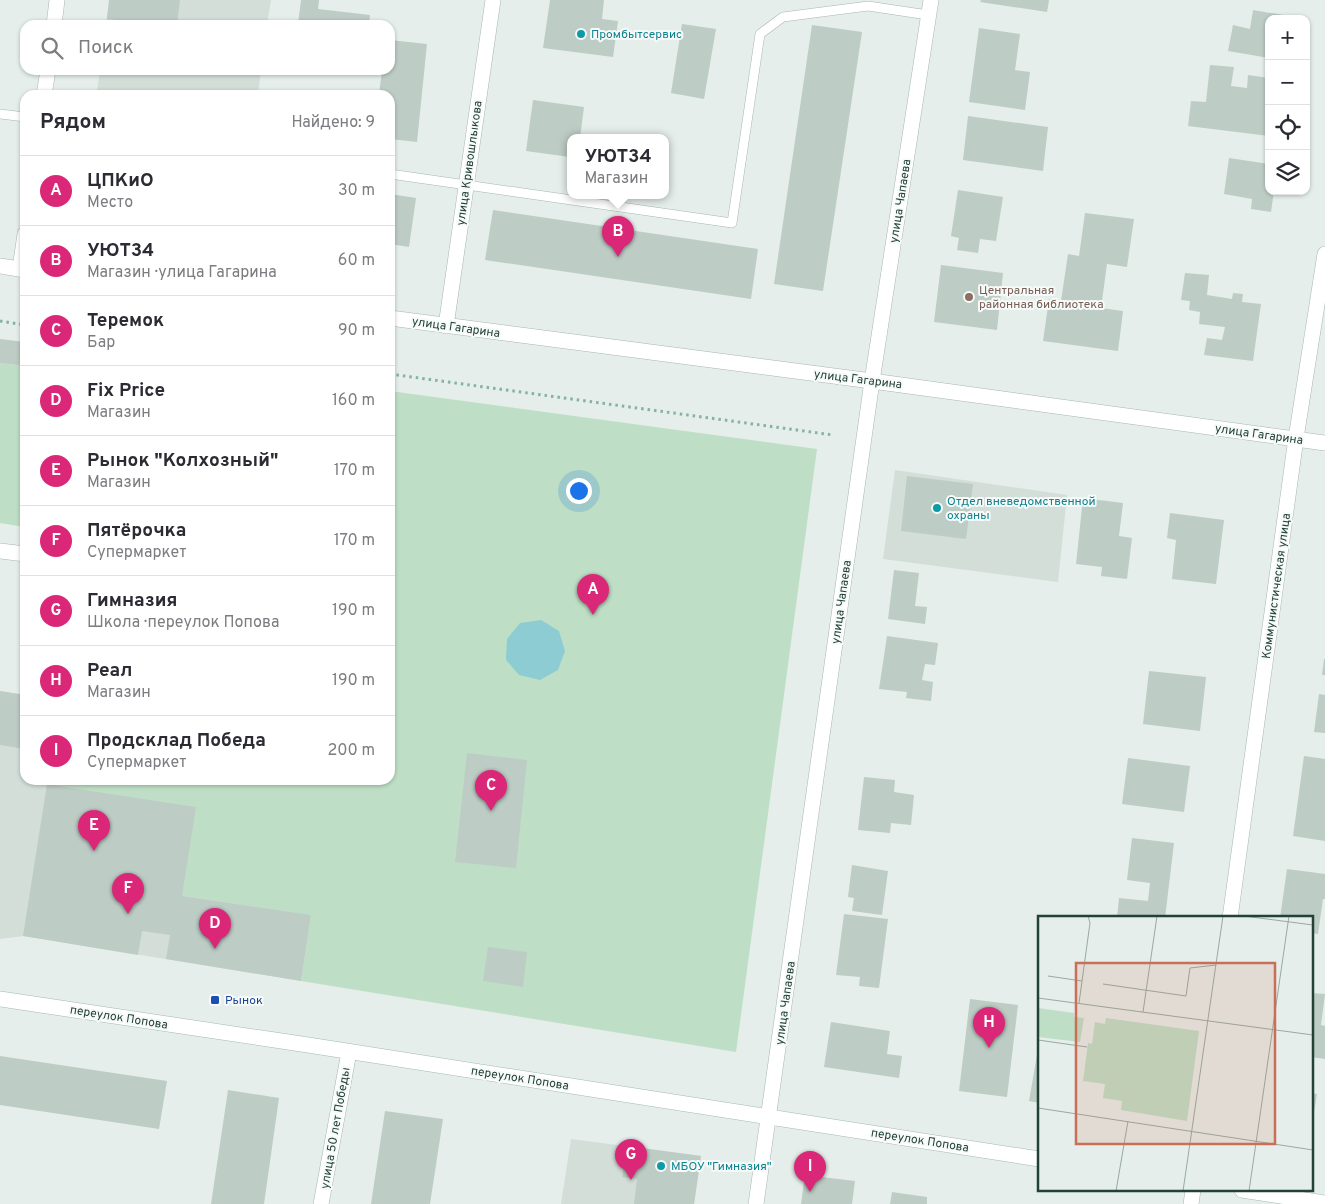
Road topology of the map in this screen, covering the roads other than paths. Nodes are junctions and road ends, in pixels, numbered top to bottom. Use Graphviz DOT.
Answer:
graph roads {
  1 [pos="57,0"];
  2 [pos="493,0"];
  3 [pos="929,7"];
  4 [pos="55,20"];
  5 [pos="47,75"];
  6 [pos="45,90"];
  7 [pos="0,114"];
  8 [pos="20,116"];
  9 [pos="395,175"];
  10 [pos="466,186"];
  11 [pos="1325,254"];
  12 [pos="0,266"];
  13 [pos="20,269"];
  14 [pos="395,319"];
  15 [pos="446,326"];
  16 [pos="872,381"];
  17 [pos="1296,438"];
  18 [pos="1325,443"];
  19 [pos="0,551"];
  20 [pos="20,553"];
  21 [pos="1230,916"];
  22 [pos="0,999"];
  23 [pos="349,1052"];
  24 [pos="769,1117"];
  25 [pos="1038,1159"];
  26 [pos="1255,1192"];
  27 [pos="1325,1203"];
  28 [pos="322,1204"];
  29 [pos="756,1204"];
  1 -- 4 [label="street"];
  2 -- 10 [label="street, улица Кривошлыкова"];
  3 -- 10 [label="lane"];
  3 -- 16 [label="street, улица Чапаева"];
  5 -- 6 [label="street"];
  7 -- 8 [label="lane"];
  9 -- 10 [label="lane"];
  10 -- 15 [label="street, улица Кривошлыкова"];
  11 -- 17 [label="street, Коммунистическая улица"];
  12 -- 13 [label="street"];
  14 -- 15 [label="street, улица Гагарина"];
  15 -- 16 [label="street, улица Гагарина"];
  16 -- 17 [label="street, улица Гагарина"];
  16 -- 24 [label="street, улица Чапаева"];
  17 -- 18 [label="street, улица Гагарина"];
  17 -- 21 [label="street, Коммунистическая улица"];
  19 -- 20 [label="street"];
  22 -- 23 [label="street, переулок Попова"];
  23 -- 24 [label="street, переулок Попова"];
  23 -- 28 [label="street, улица 50 лет Победы"];
  24 -- 25 [label="street, переулок Попова"];
  24 -- 29 [label="street, улица Чапаева"];
  26 -- 27 [label="street"];
}
